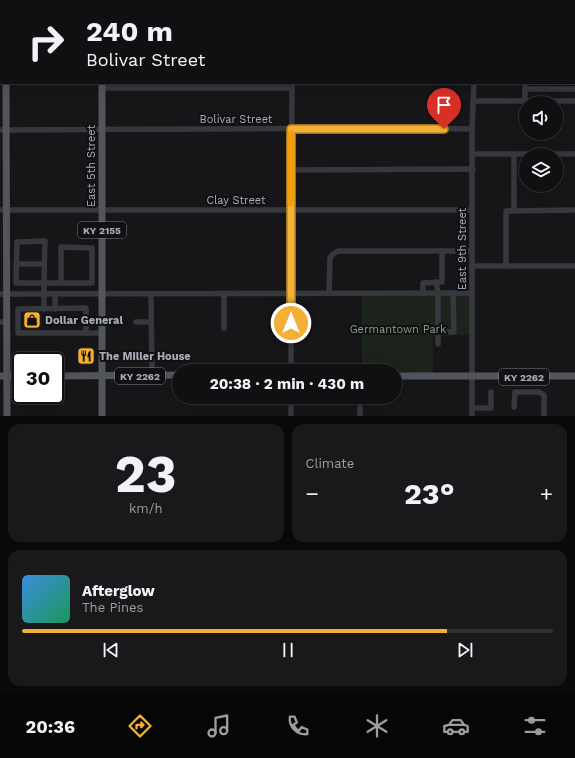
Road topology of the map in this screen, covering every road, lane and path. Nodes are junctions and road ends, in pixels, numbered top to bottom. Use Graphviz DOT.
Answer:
graph roads {
  1 [pos="447,0"];
  2 [pos="454,0"];
  3 [pos="6,84"];
  4 [pos="474,84"];
  5 [pos="102,85"];
  6 [pos="292,85"];
  7 [pos="525,86"];
  8 [pos="575,89"];
  9 [pos="473,101"];
  10 [pos="519,101"];
  11 [pos="563,101"];
  12 [pos="575,101"];
  13 [pos="102,129"];
  14 [pos="291,129"];
  15 [pos="472,129"];
  16 [pos="3,130"];
  17 [pos="473,154"];
  18 [pos="514,154"];
  19 [pos="575,154"];
  20 [pos="473,169"];
  21 [pos="291,170"];
  22 [pos="3,210"];
  23 [pos="102,210"];
  24 [pos="291,210"];
  25 [pos="472,210"];
  26 [pos="514,210"];
  27 [pos="575,210"];
  28 [pos="6,242"];
  29 [pos="17,242"];
  30 [pos="92,248"];
  31 [pos="102,248"];
  32 [pos="472,251"];
  33 [pos="442,252"];
  34 [pos="16,264"];
  35 [pos="44,264"];
  36 [pos="472,266"];
  37 [pos="506,266"];
  38 [pos="575,266"];
  39 [pos="436,282"];
  40 [pos="44,283"];
  41 [pos="60,283"];
  42 [pos="224,293"];
  43 [pos="291,293"];
  44 [pos="329,293"];
  45 [pos="423,293"];
  46 [pos="438,293"];
  47 [pos="453,293"];
  48 [pos="472,293"];
  49 [pos="3,294"];
  50 [pos="44,294"];
  51 [pos="55,294"];
  52 [pos="102,294"];
  53 [pos="151,294"];
  54 [pos="55,308"];
  55 [pos="44,309"];
  56 [pos="3,322"];
  57 [pos="136,322"];
  58 [pos="151,322"];
  59 [pos="224,328"];
  60 [pos="438,332"];
  61 [pos="18,333"];
  62 [pos="86,333"];
  63 [pos="102,333"];
  64 [pos="7,334"];
  65 [pos="438,344"];
  66 [pos="291,364"];
  67 [pos="172,375"];
  68 [pos="4,376"];
  69 [pos="64,376"];
  70 [pos="102,376"];
  71 [pos="152,376"];
  72 [pos="402,376"];
  73 [pos="575,376"];
  74 [pos="472,377"];
  75 [pos="4,391"];
  76 [pos="491,392"];
  77 [pos="291,404"];
  78 [pos="360,404"];
  79 [pos="514,407"];
  80 [pos="472,408"];
  81 [pos="7,416"];
  82 [pos="102,416"];
  83 [pos="291,416"];
  84 [pos="360,416"];
  85 [pos="472,416"];
  86 [pos="544,416"];
  1 -- 2 [label="street"];
  3 -- 16 [label="main road"];
  4 -- 9 [label="street, East 9th Street"];
  5 -- 6 [label="street"];
  5 -- 13 [label="main road, East 5th Street / KY 2155"];
  6 -- 14 [label="street"];
  7 -- 8 [label="street"];
  9 -- 10 [label="street"];
  9 -- 15 [label="street, East 9th Street"];
  11 -- 12 [label="street"];
  13 -- 14 [label="street, Bolivar Street"];
  13 -- 16 [label="street, Bolivar Street"];
  13 -- 23 [label="main road, East 5th Street / KY 2155"];
  14 -- 15 [label="street, Bolivar Street"];
  14 -- 21 [label="street"];
  15 -- 17 [label="street, East 9th Street"];
  16 -- 22 [label="main road"];
  17 -- 18 [label="street"];
  17 -- 20 [label="street, East 9th Street"];
  18 -- 19 [label="street"];
  18 -- 26 [label="street"];
  20 -- 21 [label="street"];
  20 -- 25 [label="street, East 9th Street"];
  21 -- 24 [label="street"];
  22 -- 23 [label="street, Clay Street"];
  22 -- 28 [label="main road"];
  23 -- 24 [label="street, Clay Street"];
  23 -- 31 [label="main road, East 5th Street / KY 2155"];
  24 -- 25 [label="street, Clay Street"];
  24 -- 43 [label="street"];
  25 -- 32 [label="street, East 9th Street"];
  26 -- 27 [label="street"];
  26 -- 37 [label="street"];
  28 -- 29 [label="street"];
  28 -- 49 [label="main road"];
  29 -- 34 [label="street"];
  29 -- 35 [label="street"];
  30 -- 31 [label="street"];
  30 -- 41 [label="street"];
  30 -- 41 [label="street"];
  31 -- 52 [label="main road, East 5th Street / KY 2155"];
  32 -- 33 [label="street"];
  32 -- 36 [label="street, East 9th Street"];
  33 -- 39 [label="street"];
  33 -- 44 [label="street"];
  34 -- 35 [label="street"];
  34 -- 40 [label="street"];
  35 -- 40 [label="street"];
  36 -- 37 [label="street"];
  36 -- 48 [label="street, East 9th Street"];
  37 -- 38 [label="street"];
  39 -- 45 [label="street"];
  39 -- 46 [label="street"];
  40 -- 41 [label="street"];
  40 -- 50 [label="street"];
  42 -- 43 [label="street"];
  42 -- 53 [label="street"];
  42 -- 59 [label="street"];
  43 -- 44 [label="street"];
  43 -- 66 [label="street"];
  44 -- 45 [label="street"];
  45 -- 46 [label="street"];
  46 -- 47 [label="street"];
  46 -- 60 [label="street"];
  47 -- 48 [label="street"];
  47 -- 60 [label="street"];
  48 -- 74 [label="street, East 9th Street"];
  49 -- 50 [label="street"];
  49 -- 56 [label="main road"];
  50 -- 51 [label="street"];
  50 -- 55 [label="street"];
  51 -- 52 [label="street"];
  51 -- 54 [label="street"];
  52 -- 53 [label="street"];
  52 -- 63 [label="main road, East 5th Street / KY 2155"];
  53 -- 58 [label="street"];
  54 -- 55 [label="street"];
  54 -- 62 [label="street"];
  55 -- 61 [label="street"];
  56 -- 64 [label="main road"];
  57 -- 58 [label="street"];
  58 -- 71 [label="street"];
  60 -- 65 [label="street"];
  61 -- 62 [label="street"];
  61 -- 64 [label="street"];
  62 -- 63 [label="street"];
  63 -- 70 [label="main road, East 5th Street / KY 2155"];
  64 -- 68 [label="main road"];
  67 -- 71 [label="main road, KY 2262"];
  68 -- 75 [label="main road"];
  69 -- 70 [label="main road, KY 2262"];
  70 -- 71 [label="main road, KY 2262"];
  70 -- 82 [label="main road, East 5th Street"];
  72 -- 74 [label="main road, KY 2262"];
  73 -- 74 [label="main road, KY 2262"];
  74 -- 80 [label="street, East 9th Street"];
  75 -- 81 [label="main road"];
  76 -- 80 [label="street"];
  77 -- 83 [label="street"];
  78 -- 84 [label="street"];
  79 -- 86 [label="street"];
  80 -- 85 [label="street, East 9th Street"];
}
